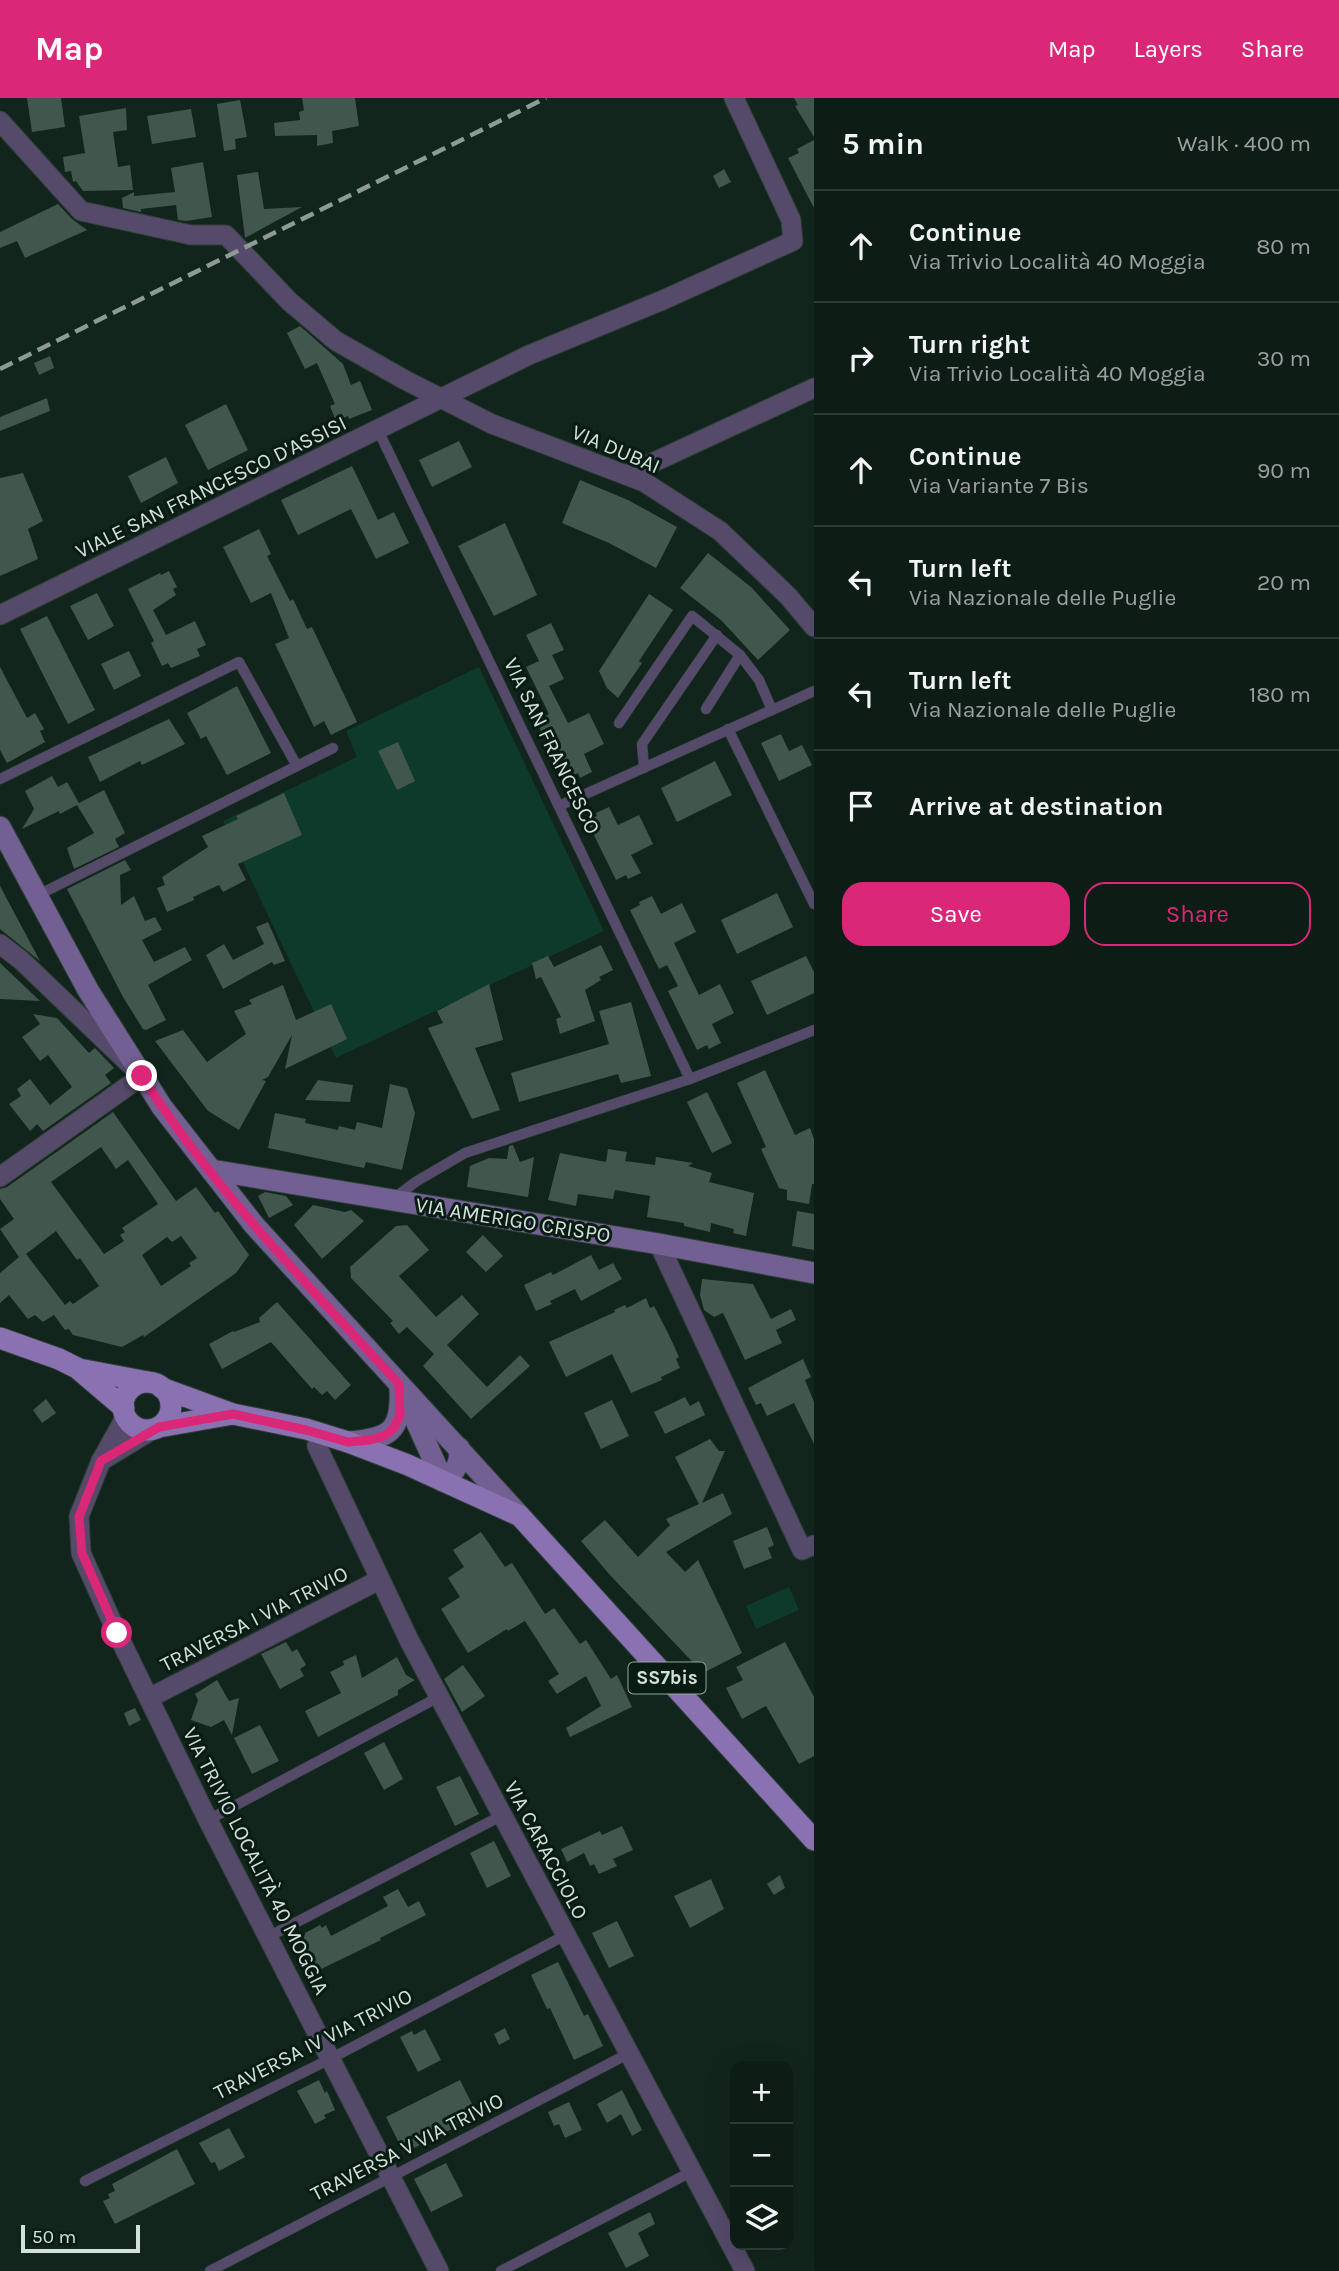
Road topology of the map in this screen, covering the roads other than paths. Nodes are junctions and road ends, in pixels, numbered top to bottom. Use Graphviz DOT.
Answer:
graph roads {
  1 [pos="734,98"];
  2 [pos="0,121"];
  3 [pos="814,388"];
  4 [pos="442,399"];
  5 [pos="379,430"];
  6 [pos="626,475"];
  7 [pos="0,615"];
  8 [pos="814,627"];
  9 [pos="717,635"];
  10 [pos="740,655"];
  11 [pos="814,691"];
  12 [pos="706,709"];
  13 [pos="772,710"];
  14 [pos="619,723"];
  15 [pos="728,729"];
  16 [pos="333,748"];
  17 [pos="297,766"];
  18 [pos="644,768"];
  19 [pos="0,779"];
  20 [pos="559,806"];
  21 [pos="0,827"];
  22 [pos="36,896"];
  23 [pos="814,904"];
  24 [pos="0,944"];
  25 [pos="814,1030"];
  26 [pos="142,1076"];
  27 [pos="690,1079"];
  28 [pos="211,1170"];
  29 [pos="0,1177"];
  30 [pos="392,1200"];
  31 [pos="659,1244"];
  32 [pos="814,1273"];
  33 [pos="0,1338"];
  34 [pos="77,1368"];
  35 [pos="399,1384"];
  36 [pos="155,1385"];
  37 [pos="125,1412"];
  38 [pos="233,1414"];
  39 [pos="155,1428"];
  40 [pos="348,1442"];
  41 [pos="317,1446"];
  42 [pos="459,1448"];
  43 [pos="101,1461"];
  44 [pos="443,1481"];
  45 [pos="520,1516"];
  46 [pos="814,1545"];
  47 [pos="379,1580"];
  48 [pos="149,1698"];
  49 [pos="435,1699"];
  50 [pos="497,1818"];
  51 [pos="208,1820"];
  52 [pos="814,1840"];
  53 [pos="268,1937"];
  54 [pos="558,1939"];
  55 [pos="622,2057"];
  56 [pos="330,2059"];
  57 [pos="687,2174"];
  58 [pos="391,2177"];
  59 [pos="85,2181"];
  60 [pos="209,2271"];
  61 [pos="439,2271"];
  62 [pos="501,2271"];
  63 [pos="745,2271"];
  1 -- 4 [label="street, VIALE SAN FRANCESCO D'ASSISI"];
  2 -- 4 [label="street, VIA DUBAI"];
  3 -- 6 [label="street"];
  4 -- 5 [label="street, VIALE SAN FRANCESCO D'ASSISI"];
  4 -- 6 [label="street, VIA DUBAI"];
  5 -- 7 [label="street, VIALE SAN FRANCESCO D'ASSISI"];
  5 -- 20 [label="lane, VIA SAN FRANCESCO"];
  6 -- 8 [label="street, VIA DUBAI"];
  9 -- 10 [label="lane"];
  9 -- 14 [label="lane"];
  9 -- 18 [label="lane"];
  10 -- 12 [label="lane"];
  10 -- 13 [label="lane"];
  11 -- 13 [label="lane"];
  13 -- 15 [label="lane"];
  15 -- 18 [label="lane"];
  15 -- 23 [label="lane"];
  16 -- 17 [label="lane"];
  17 -- 19 [label="lane"];
  17 -- 22 [label="lane"];
  18 -- 20 [label="lane"];
  20 -- 27 [label="lane, VIA SAN FRANCESCO"];
  21 -- 22 [label="main road"];
  22 -- 26 [label="main road"];
  24 -- 26 [label="street"];
  25 -- 27 [label="lane"];
  26 -- 28 [label="main road"];
  26 -- 29 [label="street"];
  27 -- 30 [label="lane"];
  28 -- 30 [label="main road, VIA AMERIGO CRISPO"];
  28 -- 35 [label="main road"];
  30 -- 31 [label="main road, VIA AMERIGO CRISPO"];
  31 -- 32 [label="main road, VIA AMERIGO CRISPO"];
  31 -- 46 [label="street"];
  33 -- 34 [label="main road, SS7bis"];
  34 -- 36 [label="main road, SS7bis"];
  34 -- 37 [label="main road, SS7bis"];
  35 -- 40 [label="main road"];
  35 -- 42 [label="main road"];
  35 -- 44 [label="main road"];
  36 -- 37 [label="main road"];
  36 -- 38 [label="main road, SS7bis"];
  36 -- 39 [label="main road"];
  37 -- 39 [label="main road, SS7bis"];
  37 -- 43 [label="street, VIA TRIVIO LOCALITÀ 40 MOGGIA"];
  38 -- 39 [label="main road, SS7bis"];
  38 -- 40 [label="main road, SS7bis"];
  39 -- 43 [label="street"];
  40 -- 44 [label="main road, SS7bis"];
  41 -- 47 [label="street, VIA CARACCIOLO"];
  42 -- 44 [label="main road"];
  42 -- 45 [label="main road"];
  43 -- 48 [label="street, VIA TRIVIO LOCALITÀ 40 MOGGIA"];
  44 -- 45 [label="main road, SS7bis"];
  45 -- 52 [label="main road, SS7bis"];
  47 -- 48 [label="street, TRAVERSA I VIA TRIVIO"];
  47 -- 63 [label="street, VIA CARACCIOLO"];
  48 -- 51 [label="street, VIA TRIVIO LOCALITÀ 40 MOGGIA"];
  49 -- 51 [label="lane"];
  50 -- 53 [label="lane"];
  51 -- 53 [label="street, VIA TRIVIO LOCALITÀ 40 MOGGIA"];
  53 -- 56 [label="street, VIA TRIVIO LOCALITÀ 40 MOGGIA"];
  54 -- 56 [label="lane, TRAVERSA IV VIA TRIVIO"];
  55 -- 58 [label="lane, TRAVERSA V VIA TRIVIO"];
  56 -- 58 [label="street, VIA TRIVIO LOCALITÀ 40 MOGGIA"];
  56 -- 59 [label="lane, TRAVERSA IV VIA TRIVIO"];
  57 -- 62 [label="lane"];
  58 -- 60 [label="lane, TRAVERSA V VIA TRIVIO"];
  58 -- 61 [label="street, VIA TRIVIO LOCALITÀ 40 MOGGIA"];
}
